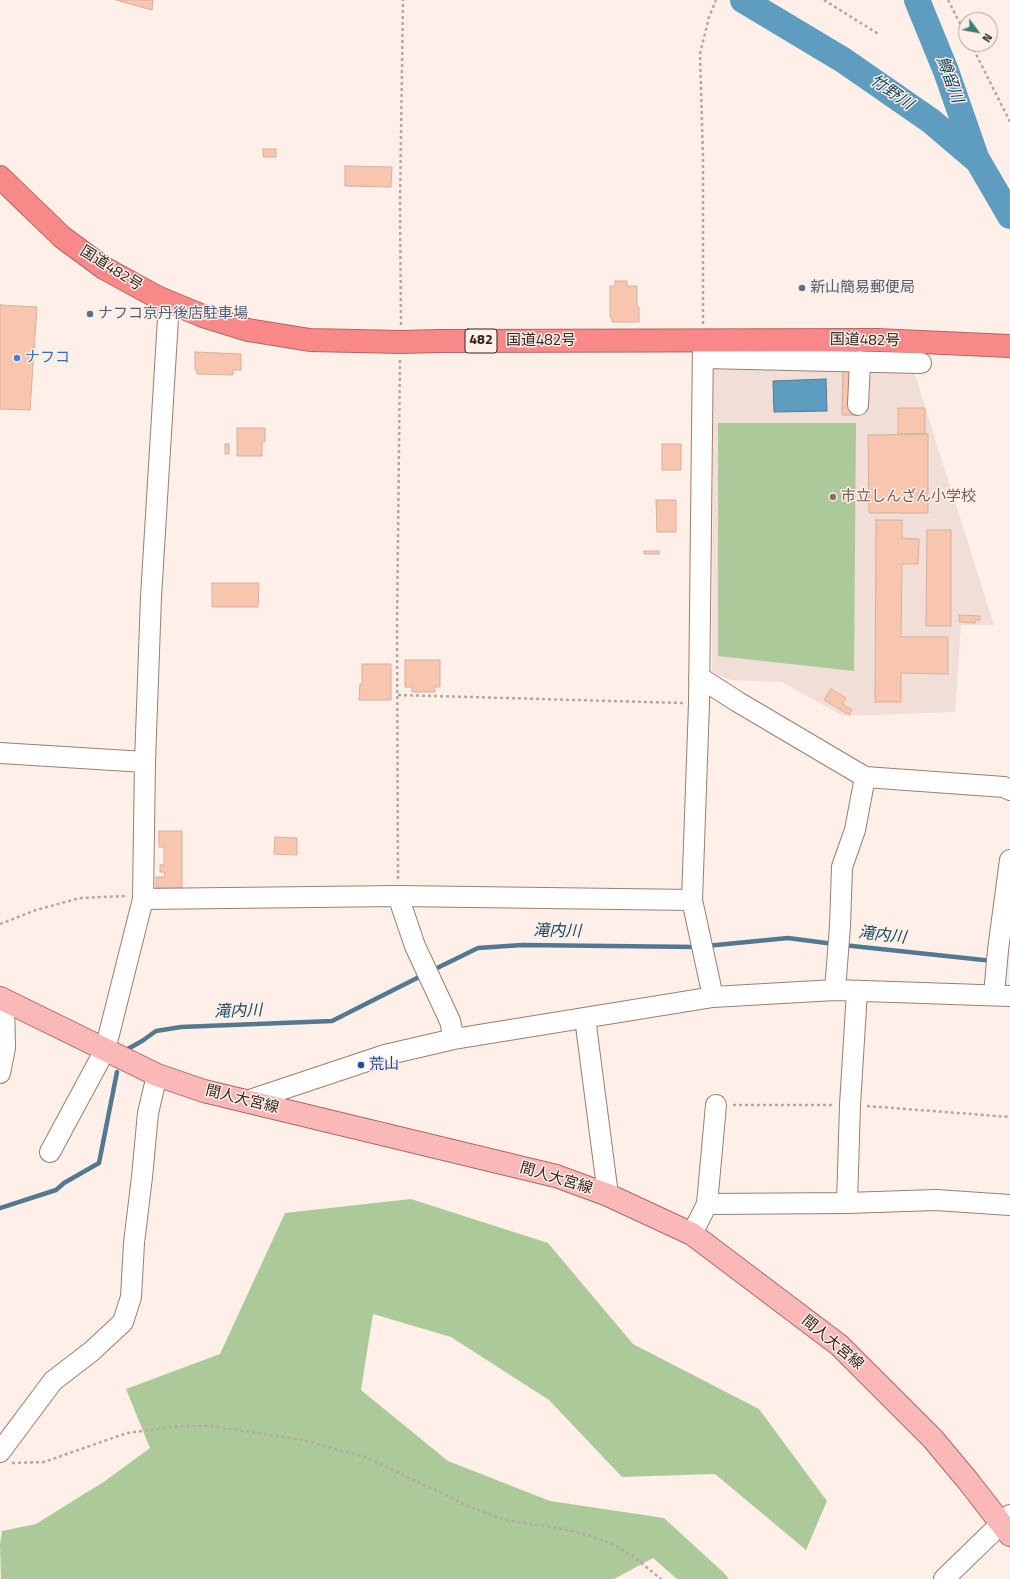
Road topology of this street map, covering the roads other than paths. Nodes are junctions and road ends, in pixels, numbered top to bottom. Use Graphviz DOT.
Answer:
graph roads {
  1 [pos="1,179"];
  2 [pos="169,302"];
  3 [pos="1010,346"];
  4 [pos="703,349"];
  5 [pos="860,361"];
  6 [pos="921,363"];
  7 [pos="858,405"];
  8 [pos="699,677"];
  9 [pos="0,754"];
  10 [pos="145,762"];
  11 [pos="865,777"];
  12 [pos="1010,790"];
  13 [pos="1010,860"];
  14 [pos="398,896"];
  15 [pos="143,897"];
  16 [pos="692,900"];
  17 [pos="835,990"];
  18 [pos="857,991"];
  19 [pos="1002,995"];
  20 [pos="712,997"];
  21 [pos="2,999"];
  22 [pos="586,1018"];
  23 [pos="454,1039"];
  24 [pos="105,1050"];
  25 [pos="0,1073"];
  26 [pos="157,1075"];
  27 [pos="246,1101"];
  28 [pos="716,1105"];
  29 [pos="50,1152"];
  30 [pos="608,1195"];
  31 [pos="847,1203"];
  32 [pos="707,1204"];
  33 [pos="1010,1205"];
  34 [pos="692,1234"];
  35 [pos="4,1458"];
  36 [pos="1007,1525"];
  37 [pos="944,1579"];
  1 -- 2 [label="highway, 国道482号 / 482"];
  2 -- 4 [label="highway, 国道482号 / 482"];
  2 -- 10 [label="street"];
  3 -- 4 [label="highway, 国道482号 / 482"];
  4 -- 5 [label="street"];
  4 -- 8 [label="street"];
  5 -- 6 [label="street"];
  5 -- 7 [label="street"];
  8 -- 11 [label="street"];
  8 -- 16 [label="street"];
  9 -- 10 [label="street"];
  10 -- 15 [label="street"];
  11 -- 12 [label="street"];
  11 -- 17 [label="street"];
  13 -- 19 [label="street"];
  14 -- 15 [label="street"];
  14 -- 16 [label="street"];
  14 -- 23 [label="street"];
  15 -- 24 [label="street"];
  16 -- 20 [label="street"];
  17 -- 18 [label="street"];
  17 -- 20 [label="street"];
  18 -- 19 [label="street"];
  18 -- 31 [label="street"];
  20 -- 22 [label="street"];
  21 -- 24 [label="main road, 間人大宮線"];
  21 -- 25 [label="street"];
  22 -- 23 [label="street"];
  22 -- 30 [label="street"];
  23 -- 27 [label="street"];
  24 -- 26 [label="main road, 間人大宮線"];
  24 -- 29 [label="street"];
  26 -- 27 [label="main road, 間人大宮線"];
  26 -- 35 [label="street"];
  27 -- 30 [label="main road, 間人大宮線"];
  28 -- 32 [label="street"];
  30 -- 34 [label="main road, 間人大宮線"];
  31 -- 32 [label="street"];
  31 -- 33 [label="street"];
  32 -- 34 [label="street"];
  34 -- 36 [label="main road, 間人大宮線"];
  36 -- 37 [label="street"];
}
